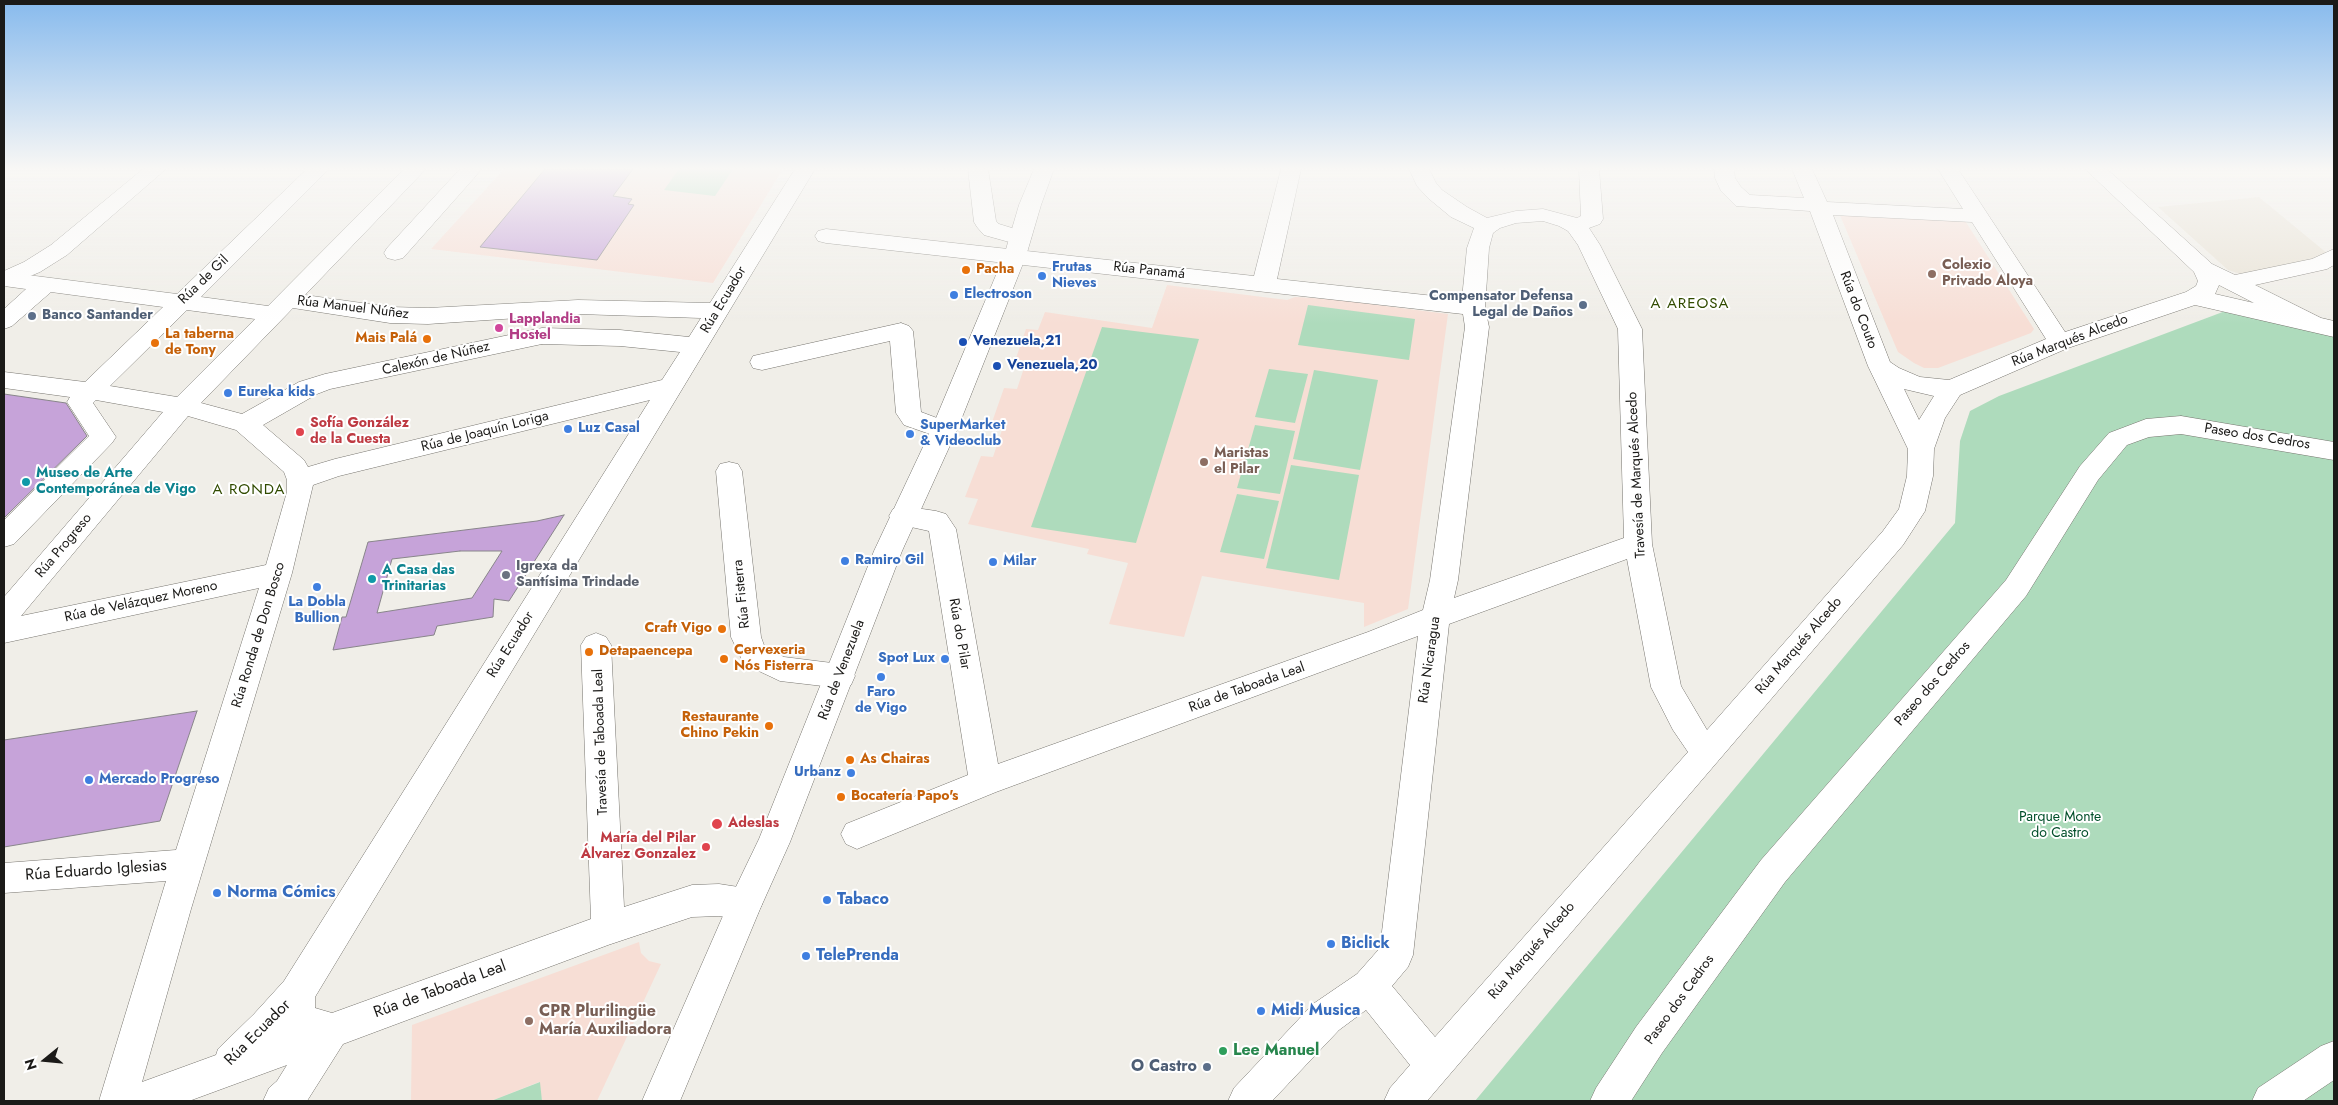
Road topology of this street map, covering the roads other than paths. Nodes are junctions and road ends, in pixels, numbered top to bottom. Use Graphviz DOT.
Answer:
graph roads {
  1 [pos="94,221"];
  2 [pos="265,221"];
  3 [pos="366,221"];
  4 [pos="424,221"];
  5 [pos="773,221"];
  6 [pos="985,221"];
  7 [pos="1025,221"];
  8 [pos="1279,221"];
  9 [pos="1476,221"];
  10 [pos="1505,221"];
  11 [pos="1565,221"];
  12 [pos="1588,221"];
  13 [pos="1824,221"];
  14 [pos="1981,221"];
  15 [pos="2151,221"];
  16 [pos="1487,226"];
  17 [pos="1576,226"];
  18 [pos="826,236"];
  19 [pos="1017,247"];
  20 [pos="395,253"];
  21 [pos="2334,256"];
  22 [pos="2204,269"];
  23 [pos="4,279"];
  24 [pos="2233,283"];
  25 [pos="46,284"];
  26 [pos="1264,284"];
  27 [pos="2194,297"];
  28 [pos="182,301"];
  29 [pos="281,307"];
  30 [pos="1472,308"];
  31 [pos="717,311"];
  32 [pos="4,320"];
  33 [pos="2312,323"];
  34 [pos="2334,329"];
  35 [pos="2060,342"];
  36 [pos="696,346"];
  37 [pos="762,362"];
  38 [pos="1880,366"];
  39 [pos="4,380"];
  40 [pos="671,386"];
  41 [pos="1951,389"];
  42 [pos="90,391"];
  43 [pos="182,407"];
  44 [pos="245,424"];
  45 [pos="944,430"];
  46 [pos="1921,448"];
  47 [pos="2334,451"];
  48 [pos="729,471"];
  49 [pos="300,480"];
  50 [pos="902,516"];
  51 [pos="4,537"];
  52 [pos="1638,544"];
  53 [pos="278,573"];
  54 [pos="4,616"];
  55 [pos="1435,619"];
  56 [pos="4,631"];
  57 [pos="596,645"];
  58 [pos="840,676"];
  59 [pos="1706,753"];
  60 [pos="985,782"];
  61 [pos="857,834"];
  62 [pos="188,864"];
  63 [pos="4,878"];
  64 [pos="745,904"];
  65 [pos="608,929"];
  66 [pos="1369,986"];
  67 [pos="297,993"];
  68 [pos="331,1030"];
  69 [pos="2334,1059"];
  70 [pos="1434,1065"];
  71 [pos="218,1073"];
  72 [pos="118,1101"];
  73 [pos="140,1101"];
  74 [pos="282,1101"];
  75 [pos="661,1101"];
  76 [pos="1247,1101"];
  77 [pos="1403,1101"];
  78 [pos="1609,1101"];
  79 [pos="2271,1101"];
  1 -- 23 [label="street"];
  2 -- 28 [label="street, Rúa de Gil"];
  3 -- 29 [label="street, Rúa Progreso"];
  4 -- 20 [label="street"];
  5 -- 31 [label="street, Rúa Ecuador"];
  6 -- 19 [label="street"];
  7 -- 19 [label="street, Rúa de Venezuela"];
  8 -- 26 [label="street"];
  9 -- 16 [label="street"];
  10 -- 16 [label="street"];
  11 -- 17 [label="street"];
  12 -- 17 [label="street"];
  13 -- 38 [label="street, Rúa do Couto"];
  14 -- 35 [label="street"];
  15 -- 22 [label="street"];
  16 -- 30 [label="street, Rúa Nicaragua"];
  17 -- 52 [label="street, Travesía de Marqués Alcedo"];
  18 -- 19 [label="street, Rúa Panamá"];
  19 -- 26 [label="street, Rúa Panamá"];
  19 -- 45 [label="street, Rúa de Venezuela"];
  21 -- 24 [label="street"];
  22 -- 24 [label="street"];
  22 -- 27 [label="street"];
  23 -- 25 [label="street, Rúa Manuel Núñez"];
  24 -- 33 [label="street"];
  25 -- 28 [label="street, Rúa Manuel Núñez"];
  25 -- 32 [label="street"];
  26 -- 30 [label="street, Rúa Panamá"];
  27 -- 33 [label="street"];
  27 -- 35 [label="street, Rúa Marqués Alcedo"];
  28 -- 29 [label="street, Rúa Manuel Núñez"];
  28 -- 42 [label="street, Rúa de Gil"];
  29 -- 31 [label="street, Rúa Manuel Núñez"];
  29 -- 43 [label="street, Rúa Progreso"];
  30 -- 55 [label="street, Rúa Nicaragua"];
  31 -- 36 [label="street, Rúa Ecuador"];
  33 -- 34 [label="street"];
  35 -- 41 [label="street, Rúa Marqués Alcedo"];
  36 -- 40 [label="street, Rúa Ecuador"];
  36 -- 44 [label="street, Calexón de Núñez"];
  37 -- 45 [label="street"];
  38 -- 41 [label="street"];
  38 -- 46 [label="street, Rúa do Couto"];
  39 -- 42 [label="street"];
  40 -- 49 [label="street, Rúa de Joaquín Loriga"];
  40 -- 67 [label="street, Rúa Ecuador"];
  41 -- 46 [label="street, Rúa Marqués Alcedo"];
  42 -- 43 [label="street"];
  42 -- 51 [label="street"];
  43 -- 44 [label="street"];
  43 -- 54 [label="street, Rúa Progreso"];
  44 -- 49 [label="street"];
  45 -- 50 [label="street, Rúa de Venezuela"];
  46 -- 59 [label="street, Rúa Marqués Alcedo"];
  47 -- 78 [label="street, Paseo dos Cedros"];
  48 -- 58 [label="street, Rúa Fisterra"];
  49 -- 53 [label="street, Rúa Ronda de Don Bosco"];
  50 -- 58 [label="street, Rúa de Venezuela"];
  50 -- 60 [label="street, Rúa do Pilar"];
  52 -- 55 [label="street, Rúa de Taboada Leal"];
  52 -- 59 [label="street, Travesía de Marqués Alcedo"];
  53 -- 56 [label="street, Rúa de Velázquez Moreno"];
  53 -- 62 [label="street, Rúa Ronda de Don Bosco"];
  55 -- 60 [label="street, Rúa de Taboada Leal"];
  55 -- 66 [label="street, Rúa Nicaragua"];
  57 -- 65 [label="street, Travesía de Taboada Leal"];
  58 -- 64 [label="street, Rúa de Venezuela"];
  59 -- 70 [label="street, Rúa Marqués Alcedo"];
  60 -- 61 [label="street, Rúa de Taboada Leal"];
  62 -- 63 [label="street, Rúa Eduardo Iglesias"];
  62 -- 72 [label="street, Rúa Ronda de Don Bosco"];
  64 -- 65 [label="street, Rúa de Taboada Leal"];
  64 -- 75 [label="street, Rúa de Venezuela"];
  65 -- 68 [label="street, Rúa de Taboada Leal"];
  66 -- 70 [label="street"];
  66 -- 76 [label="street, Rúa Nicaragua"];
  67 -- 68 [label="street, Rúa Ecuador"];
  67 -- 71 [label="street, Rúa Ecuador"];
  68 -- 71 [label="street, Rúa de Taboada Leal"];
  68 -- 74 [label="street"];
  69 -- 79 [label="street"];
  70 -- 77 [label="street, Rúa Marqués Alcedo"];
  71 -- 73 [label="street, Rúa de Taboada Leal"];
}
